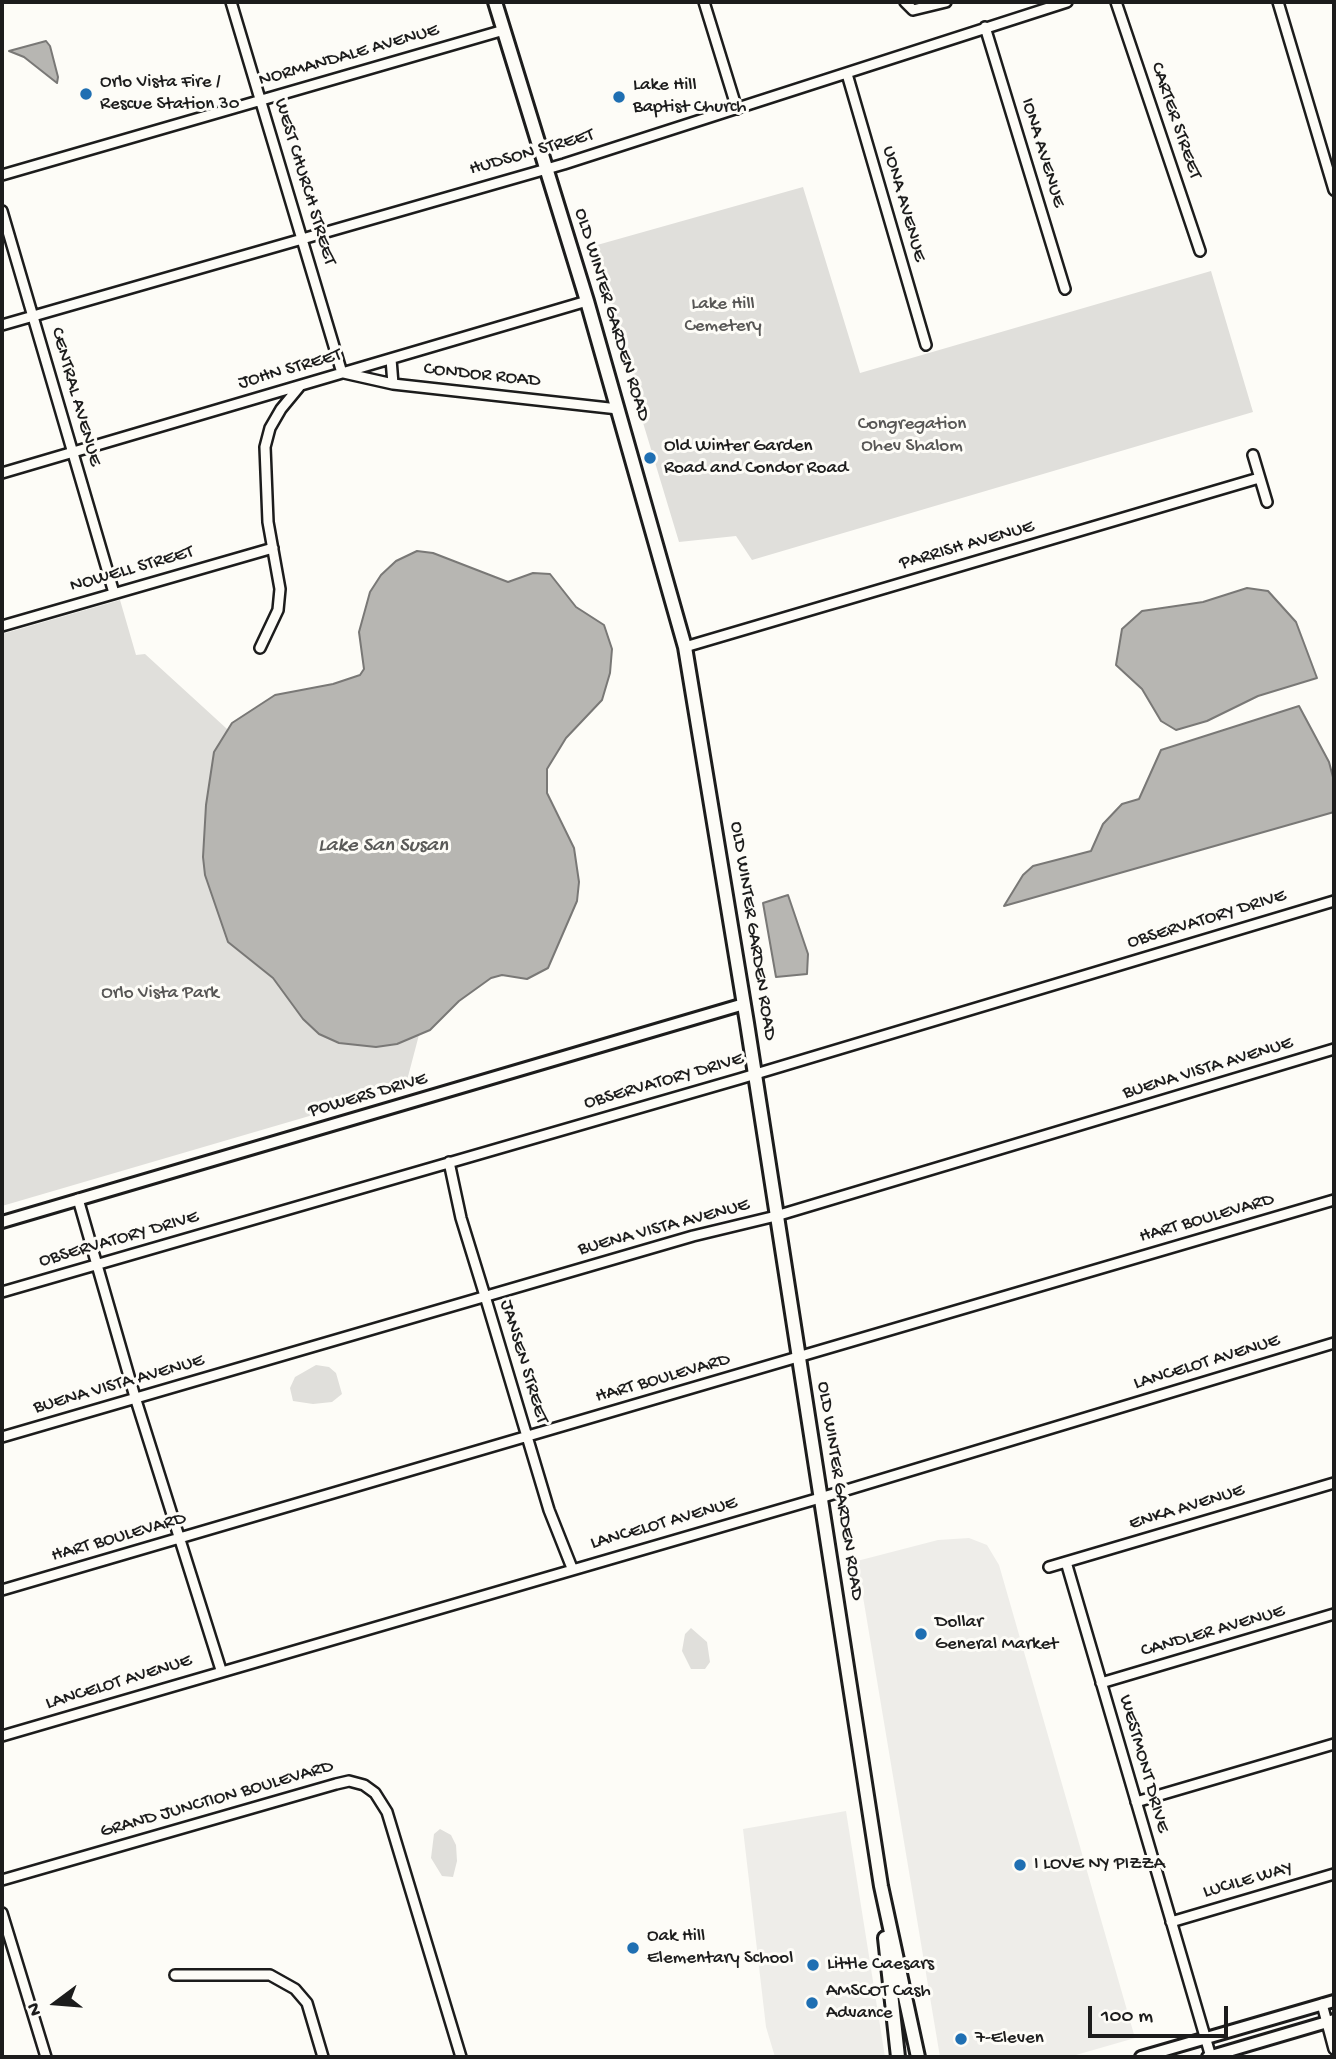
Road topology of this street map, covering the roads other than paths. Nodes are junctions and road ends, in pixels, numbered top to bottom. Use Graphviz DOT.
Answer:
graph roads {
  1 [pos="231,2"];
  2 [pos="495,2"];
  3 [pos="705,2"];
  4 [pos="905,2"];
  5 [pos="946,2"];
  6 [pos="1067,2"];
  7 [pos="1116,2"];
  8 [pos="1278,2"];
  9 [pos="985,27"];
  10 [pos="504,30"];
  11 [pos="847,74"];
  12 [pos="261,100"];
  13 [pos="737,109"];
  14 [pos="547,168"];
  15 [pos="2,175"];
  16 [pos="1334,190"];
  17 [pos="2,211"];
  18 [pos="302,237"];
  19 [pos="1200,251"];
  20 [pos="1065,289"];
  21 [pos="587,302"];
  22 [pos="33,315"];
  23 [pos="2,325"];
  24 [pos="926,345"];
  25 [pos="391,359"];
  26 [pos="342,373"];
  27 [pos="302,384"];
  28 [pos="393,384"];
  29 [pos="618,409"];
  30 [pos="73,452"];
  31 [pos="1253,455"];
  32 [pos="2,473"];
  33 [pos="1259,478"];
  34 [pos="1267,502"];
  35 [pos="273,548"];
  36 [pos="114,593"];
  37 [pos="2,625"];
  38 [pos="685,647"];
  39 [pos="260,649"];
  40 [pos="1334,901"];
  41 [pos="744,1004"];
  42 [pos="1334,1049"];
  43 [pos="755,1074"];
  44 [pos="449,1163"];
  45 [pos="78,1199"];
  46 [pos="1334,1200"];
  47 [pos="776,1216"];
  48 [pos="2,1222"];
  49 [pos="98,1264"];
  50 [pos="2,1292"];
  51 [pos="485,1296"];
  52 [pos="1334,1343"];
  53 [pos="798,1357"];
  54 [pos="135,1397"];
  55 [pos="2,1437"];
  56 [pos="527,1437"];
  57 [pos="1334,1483"];
  58 [pos="820,1498"];
  59 [pos="179,1539"];
  60 [pos="1066,1562"];
  61 [pos="1049,1567"];
  62 [pos="572,1568"];
  63 [pos="2,1590"];
  64 [pos="1334,1614"];
  65 [pos="221,1670"];
  66 [pos="1101,1683"];
  67 [pos="2,1736"];
  68 [pos="1334,1744"];
  69 [pos="1136,1802"];
  70 [pos="1334,1874"];
  71 [pos="2,1880"];
  72 [pos="881,1886"];
  73 [pos="2,1913"];
  74 [pos="1171,1922"];
  75 [pos="175,1975"];
  76 [pos="1334,2001"];
  77 [pos="1322,2004"];
  78 [pos="1331,2021"];
  79 [pos="1205,2039"];
  80 [pos="1334,2049"];
  81 [pos="46,2057"];
  82 [pos="323,2057"];
  83 [pos="461,2057"];
  84 [pos="898,2057"];
  85 [pos="918,2057"];
  86 [pos="1140,2057"];
  87 [pos="1210,2057"];
  1 -- 12 [label="street, WEST CHURCH STREET"];
  2 -- 10 [label="main road, OLD WINTER GARDEN ROAD"];
  3 -- 13 [label="street"];
  4 -- 5 [label="street"];
  6 -- 9 [label="street, HUDSON STREET"];
  7 -- 19 [label="street, CARTER STREET"];
  8 -- 16 [label="street"];
  9 -- 11 [label="street, HUDSON STREET"];
  9 -- 20 [label="street, IONA AVENUE"];
  10 -- 12 [label="street, NORMANDALE AVENUE"];
  10 -- 14 [label="main road, OLD WINTER GARDEN ROAD"];
  11 -- 13 [label="street, HUDSON STREET"];
  11 -- 24 [label="street, UONA AVENUE"];
  12 -- 15 [label="street, NORMANDALE AVENUE"];
  12 -- 18 [label="street, WEST CHURCH STREET"];
  13 -- 14 [label="street, HUDSON STREET"];
  14 -- 18 [label="street, HUDSON STREET"];
  14 -- 21 [label="main road, OLD WINTER GARDEN ROAD"];
  17 -- 22 [label="street, CENTRAL AVENUE"];
  18 -- 22 [label="street, HUDSON STREET"];
  18 -- 26 [label="street, WEST CHURCH STREET"];
  21 -- 25 [label="street, JOHN STREET"];
  21 -- 29 [label="main road, OLD WINTER GARDEN ROAD"];
  22 -- 23 [label="street, HUDSON STREET"];
  22 -- 30 [label="street, CENTRAL AVENUE"];
  25 -- 26 [label="street, JOHN STREET"];
  25 -- 28 [label="street"];
  26 -- 27 [label="street, JOHN STREET"];
  26 -- 28 [label="street, CONDOR ROAD"];
  27 -- 30 [label="street, JOHN STREET"];
  27 -- 35 [label="street"];
  28 -- 29 [label="street, CONDOR ROAD"];
  29 -- 38 [label="main road, OLD WINTER GARDEN ROAD"];
  30 -- 32 [label="street, JOHN STREET"];
  30 -- 36 [label="street, CENTRAL AVENUE"];
  31 -- 33 [label="street"];
  33 -- 34 [label="street"];
  33 -- 38 [label="street, PARRISH AVENUE"];
  35 -- 36 [label="street, NOWELL STREET"];
  35 -- 39 [label="street"];
  36 -- 37 [label="street, NOWELL STREET"];
  38 -- 41 [label="main road, OLD WINTER GARDEN ROAD"];
  40 -- 43 [label="street, OBSERVATORY DRIVE"];
  41 -- 43 [label="main road, OLD WINTER GARDEN ROAD"];
  41 -- 45 [label="street, POWERS DRIVE"];
  42 -- 47 [label="street, BUENA VISTA AVENUE"];
  43 -- 44 [label="street, OBSERVATORY DRIVE"];
  43 -- 47 [label="main road, OLD WINTER GARDEN ROAD"];
  44 -- 49 [label="street, OBSERVATORY DRIVE"];
  44 -- 51 [label="street, JANSEN STREET"];
  45 -- 48 [label="street, POWERS DRIVE"];
  45 -- 49 [label="street"];
  46 -- 53 [label="street, HART BOULEVARD"];
  47 -- 51 [label="street, BUENA VISTA AVENUE"];
  47 -- 53 [label="main road, OLD WINTER GARDEN ROAD"];
  49 -- 50 [label="street, OBSERVATORY DRIVE"];
  49 -- 54 [label="street"];
  51 -- 54 [label="street, BUENA VISTA AVENUE"];
  51 -- 56 [label="street, JANSEN STREET"];
  52 -- 58 [label="street, LANCELOT AVENUE"];
  53 -- 56 [label="street, HART BOULEVARD"];
  53 -- 58 [label="main road, OLD WINTER GARDEN ROAD"];
  54 -- 55 [label="street, BUENA VISTA AVENUE"];
  54 -- 59 [label="street"];
  56 -- 59 [label="street, HART BOULEVARD"];
  56 -- 62 [label="street, JANSEN STREET"];
  57 -- 60 [label="street, ENKA AVENUE"];
  58 -- 62 [label="street, LANCELOT AVENUE"];
  58 -- 72 [label="main road, OLD WINTER GARDEN ROAD"];
  59 -- 63 [label="street, HART BOULEVARD"];
  59 -- 65 [label="street"];
  60 -- 61 [label="street, ENKA AVENUE"];
  60 -- 66 [label="street, WESTMONT DRIVE"];
  62 -- 65 [label="street, LANCELOT AVENUE"];
  64 -- 66 [label="street, CANDLER AVENUE"];
  65 -- 67 [label="street, LANCELOT AVENUE"];
  66 -- 69 [label="street, WESTMONT DRIVE"];
  68 -- 69 [label="street"];
  69 -- 74 [label="street, WESTMONT DRIVE"];
  70 -- 74 [label="street, LUCILE WAY"];
  71 -- 83 [label="street, GRAND JUNCTION BOULEVARD"];
  72 -- 84 [label="main road, OLD WINTER GARDEN ROAD"];
  72 -- 85 [label="main road, OLD WINTER GARDEN ROAD"];
  73 -- 81 [label="street"];
  74 -- 79 [label="street, WESTMONT DRIVE"];
  75 -- 82 [label="street"];
  76 -- 77 [label="street"];
  77 -- 78 [label="street"];
  77 -- 79 [label="street"];
  78 -- 80 [label="street"];
  78 -- 87 [label="street"];
  79 -- 86 [label="street"];
  79 -- 87 [label="street, WESTMONT DRIVE"];
}
